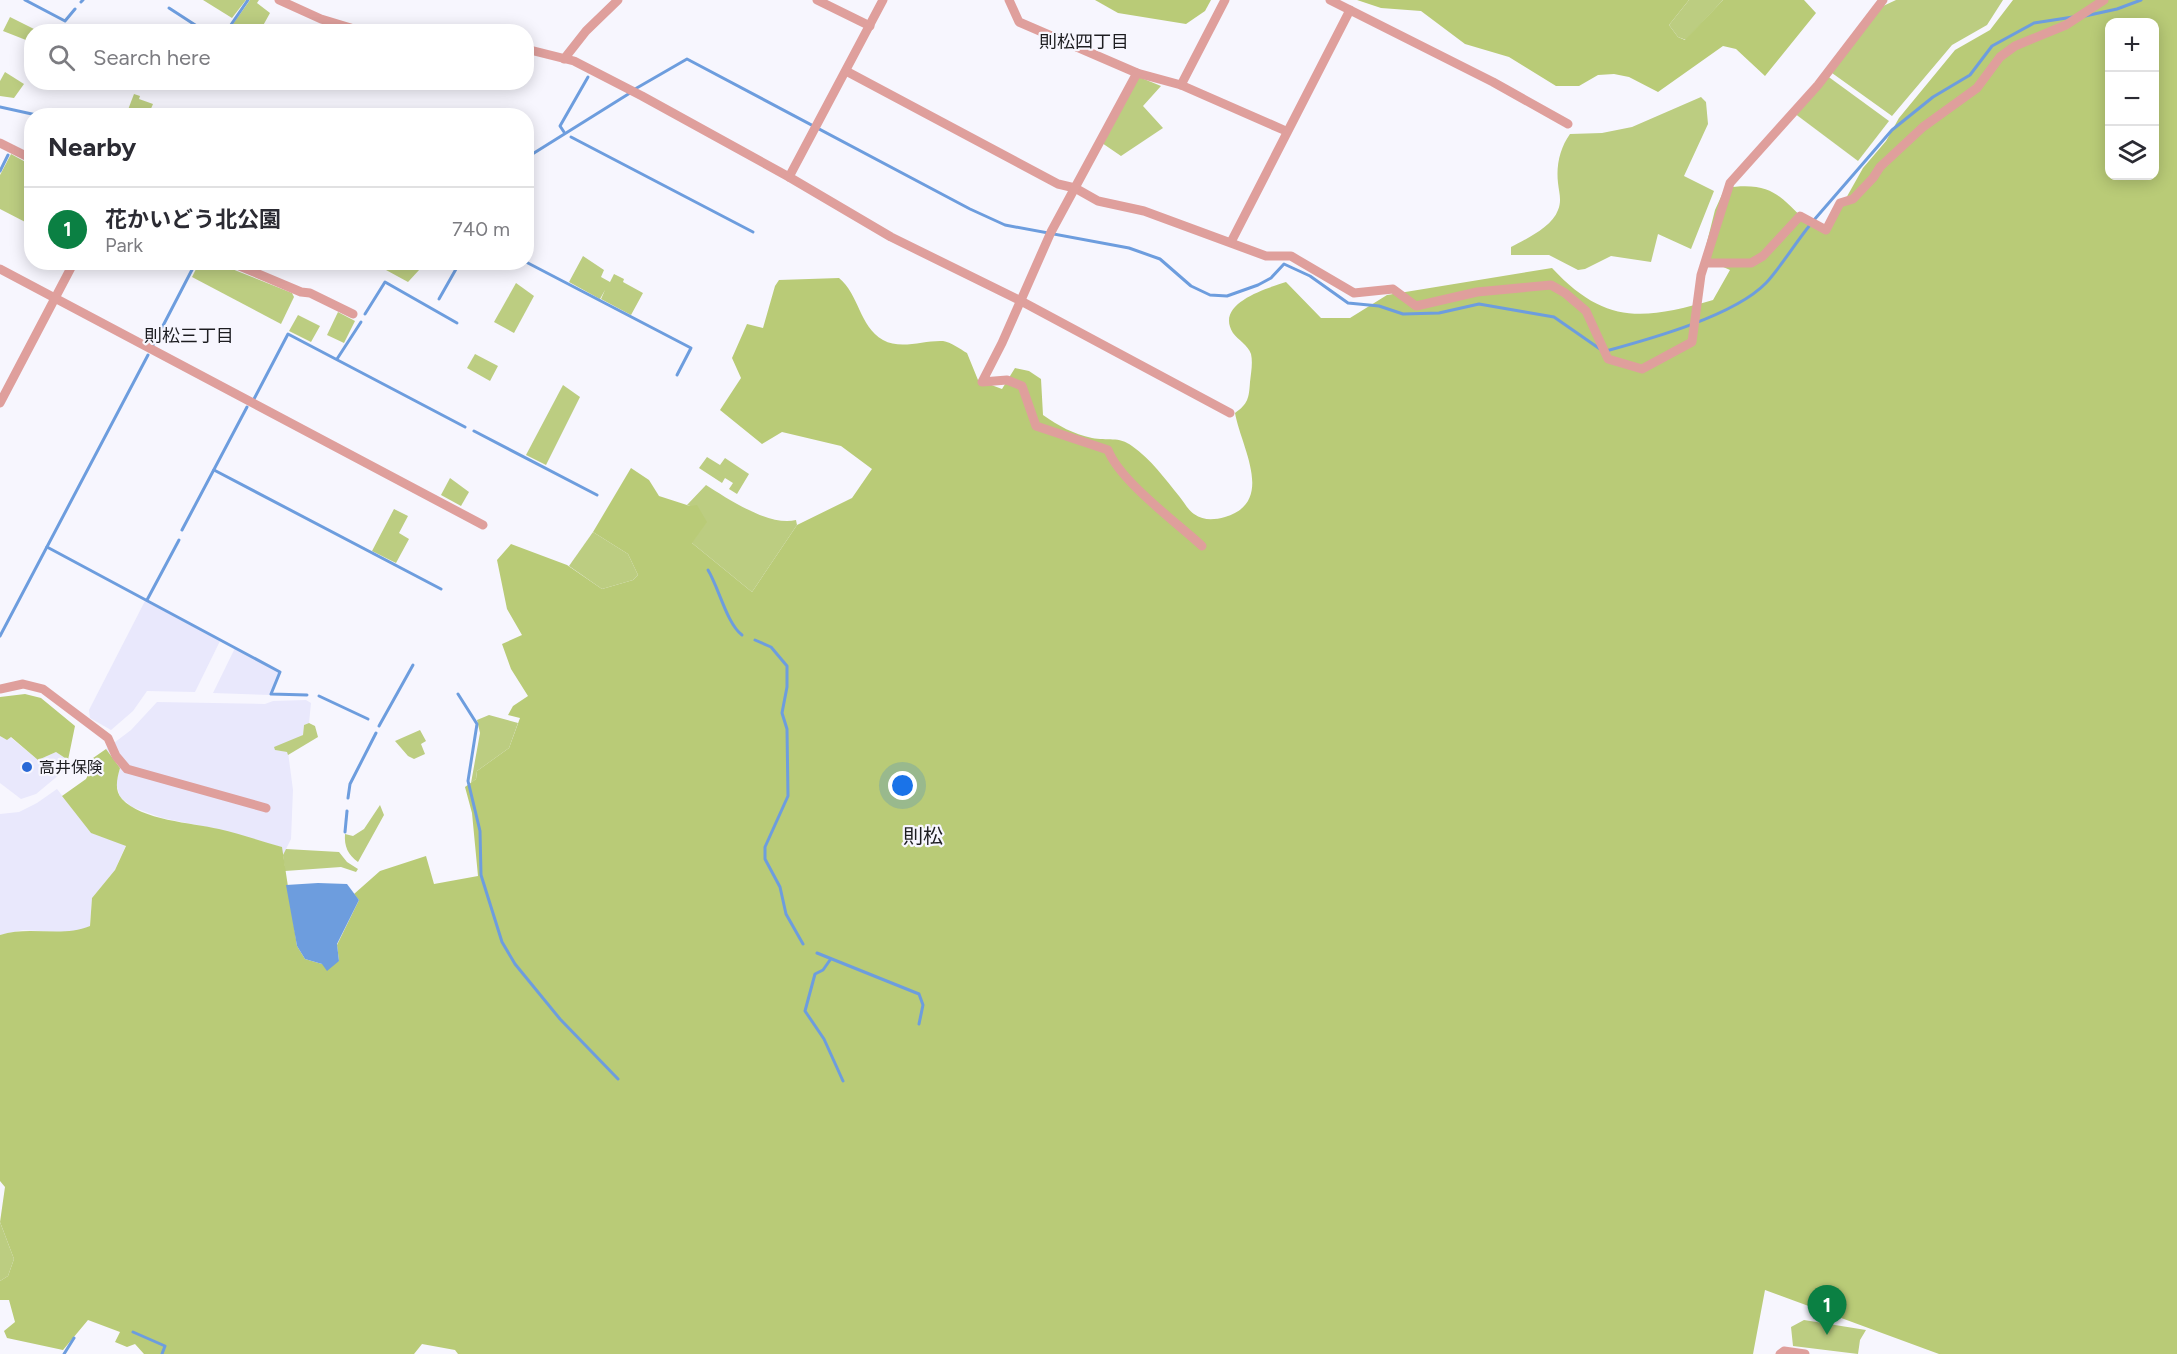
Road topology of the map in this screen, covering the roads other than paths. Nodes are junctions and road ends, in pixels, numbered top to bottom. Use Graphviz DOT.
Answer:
graph roads {
  1 [pos="279,0"];
  2 [pos="618,0"];
  3 [pos="818,0"];
  4 [pos="883,0"];
  5 [pos="1009,0"];
  6 [pos="1225,0"];
  7 [pos="1330,0"];
  8 [pos="1883,0"];
  9 [pos="2104,0"];
  10 [pos="1350,10"];
  11 [pos="338,24"];
  12 [pos="870,26"];
  13 [pos="534,51"];
  14 [pos="564,59"];
  15 [pos="846,71"];
  16 [pos="1137,73"];
  17 [pos="1181,86"];
  18 [pos="1568,124"];
  19 [pos="1286,131"];
  20 [pos="0,143"];
  21 [pos="24,155"];
  22 [pos="789,177"];
  23 [pos="1075,188"];
  24 [pos="1231,243"];
  25 [pos="1706,263"];
  26 [pos="0,269"];
  27 [pos="70,270"];
  28 [pos="249,270"];
  29 [pos="55,297"];
  30 [pos="1021,301"];
  31 [pos="353,314"];
  32 [pos="0,403"];
  33 [pos="1230,412"];
  34 [pos="483,525"];
  35 [pos="1202,546"];
  36 [pos="0,689"];
  37 [pos="266,808"];
  38 [pos="1780,1354"];
  39 [pos="1805,1354"];
  1 -- 11 [label="street"];
  2 -- 14 [label="street"];
  3 -- 12 [label="street"];
  4 -- 12 [label="street"];
  5 -- 16 [label="street"];
  6 -- 17 [label="street"];
  7 -- 10 [label="street"];
  8 -- 25 [label="street"];
  9 -- 25 [label="street"];
  10 -- 18 [label="street"];
  10 -- 19 [label="street"];
  12 -- 15 [label="street"];
  13 -- 14 [label="street"];
  14 -- 22 [label="street"];
  15 -- 22 [label="street"];
  15 -- 23 [label="street"];
  16 -- 17 [label="street"];
  16 -- 23 [label="street"];
  17 -- 19 [label="street"];
  19 -- 24 [label="street"];
  20 -- 21 [label="street"];
  22 -- 30 [label="street"];
  23 -- 24 [label="street"];
  23 -- 30 [label="street"];
  24 -- 25 [label="street"];
  26 -- 29 [label="street"];
  27 -- 29 [label="street"];
  28 -- 31 [label="street"];
  29 -- 32 [label="street"];
  29 -- 34 [label="street"];
  30 -- 33 [label="street"];
  30 -- 35 [label="street"];
  36 -- 37 [label="street"];
  38 -- 39 [label="street"];
}
